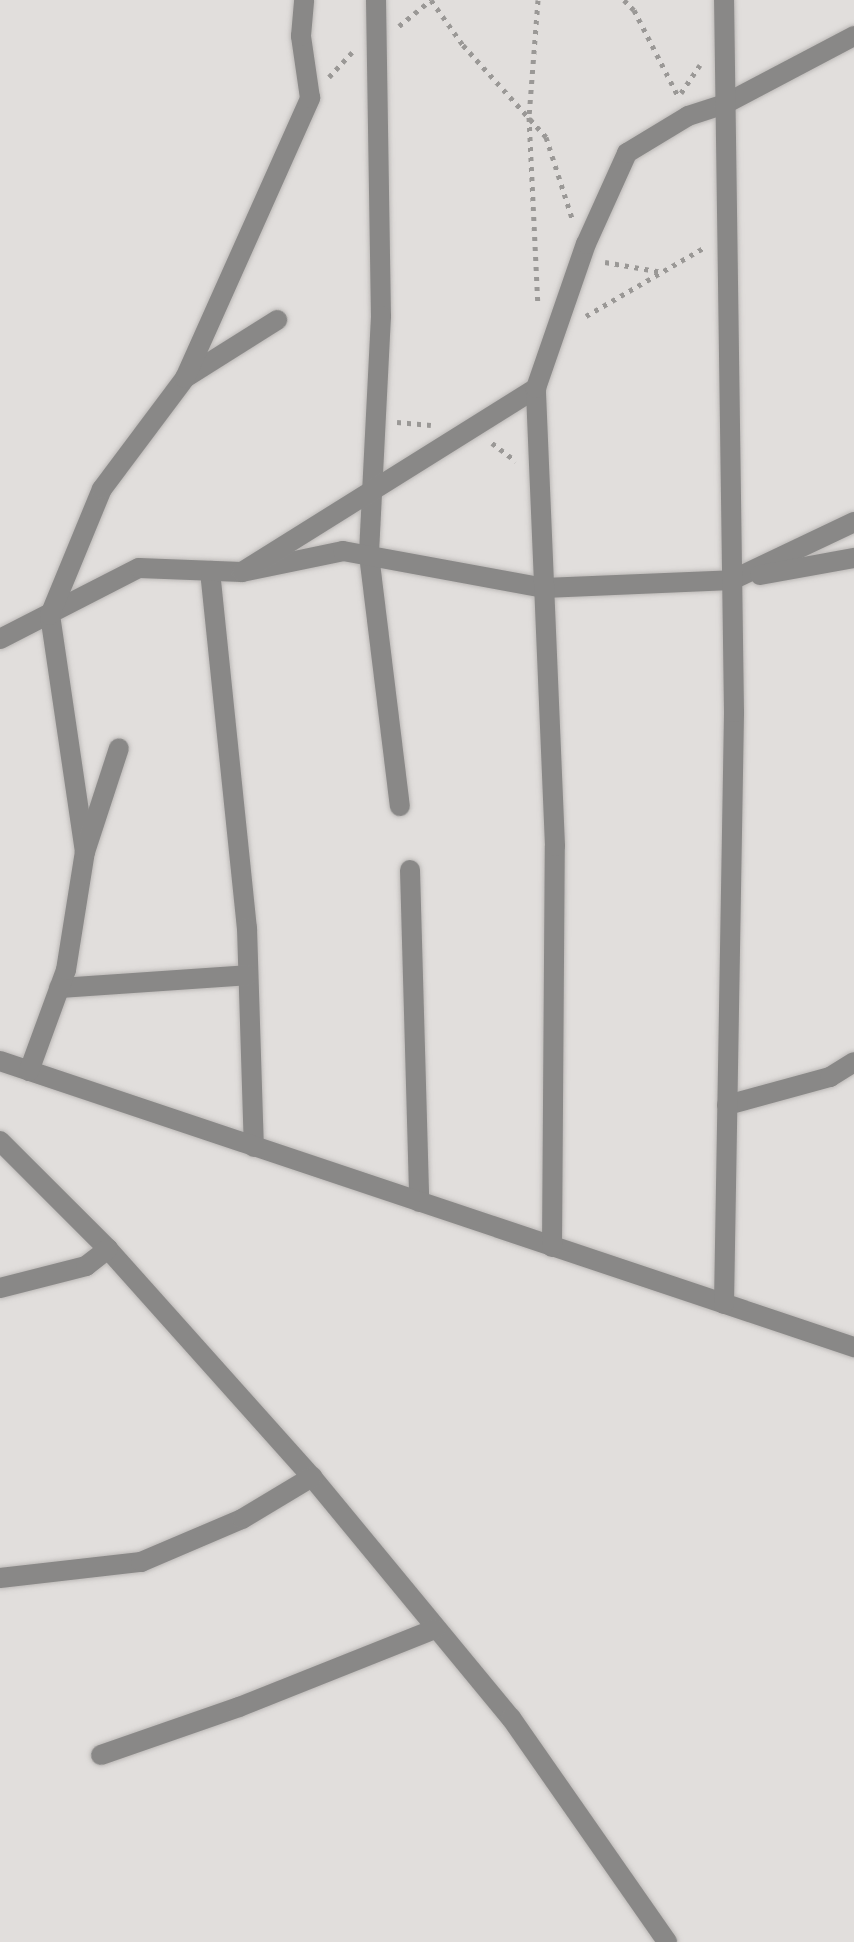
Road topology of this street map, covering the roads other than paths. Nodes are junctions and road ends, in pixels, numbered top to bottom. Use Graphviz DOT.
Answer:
graph roads {
  1 [pos="304,0"];
  2 [pos="376,0"];
  3 [pos="724,0"];
  4 [pos="854,36"];
  5 [pos="725,104"];
  6 [pos="277,320"];
  7 [pos="185,378"];
  8 [pos="536,388"];
  9 [pos="372,492"];
  10 [pos="854,522"];
  11 [pos="369,555"];
  12 [pos="854,558"];
  13 [pos="210,571"];
  14 [pos="242,572"];
  15 [pos="732,580"];
  16 [pos="544,588"];
  17 [pos="50,615"];
  18 [pos="0,639"];
  19 [pos="119,748"];
  20 [pos="400,806"];
  21 [pos="85,852"];
  22 [pos="410,870"];
  23 [pos="248,975"];
  24 [pos="59,988"];
  25 [pos="0,1061"];
  26 [pos="854,1062"];
  27 [pos="29,1071"];
  28 [pos="727,1105"];
  29 [pos="0,1141"];
  30 [pos="254,1147"];
  31 [pos="419,1202"];
  32 [pos="552,1247"];
  33 [pos="108,1249"];
  34 [pos="0,1288"];
  35 [pos="724,1304"];
  36 [pos="854,1347"];
  37 [pos="312,1477"];
  38 [pos="0,1578"];
  39 [pos="435,1629"];
  40 [pos="101,1755"];
  41 [pos="667,1942"];
  1 -- 7 [label="street"];
  2 -- 9 [label="street"];
  3 -- 5 [label="street"];
  4 -- 5 [label="street"];
  5 -- 8 [label="street"];
  5 -- 15 [label="street"];
  6 -- 7 [label="street"];
  7 -- 17 [label="street"];
  8 -- 9 [label="street"];
  8 -- 16 [label="street"];
  9 -- 11 [label="street"];
  9 -- 14 [label="street"];
  10 -- 15 [label="street"];
  11 -- 14 [label="street"];
  11 -- 16 [label="street"];
  11 -- 20 [label="street"];
  12 -- 15 [label="street"];
  13 -- 14 [label="street"];
  13 -- 17 [label="street"];
  13 -- 23 [label="street"];
  15 -- 16 [label="street"];
  15 -- 28 [label="street"];
  16 -- 32 [label="street"];
  17 -- 18 [label="street"];
  17 -- 21 [label="street"];
  19 -- 21 [label="street"];
  21 -- 24 [label="street"];
  22 -- 31 [label="street"];
  23 -- 24 [label="street"];
  23 -- 30 [label="street"];
  24 -- 27 [label="street"];
  25 -- 27 [label="street"];
  26 -- 28 [label="street"];
  27 -- 30 [label="street"];
  28 -- 35 [label="street"];
  29 -- 33 [label="street"];
  30 -- 31 [label="street"];
  31 -- 32 [label="street"];
  32 -- 35 [label="street"];
  33 -- 34 [label="street"];
  33 -- 37 [label="street"];
  35 -- 36 [label="street"];
  37 -- 38 [label="street"];
  37 -- 39 [label="street"];
  39 -- 40 [label="street"];
  39 -- 41 [label="street"];
}
